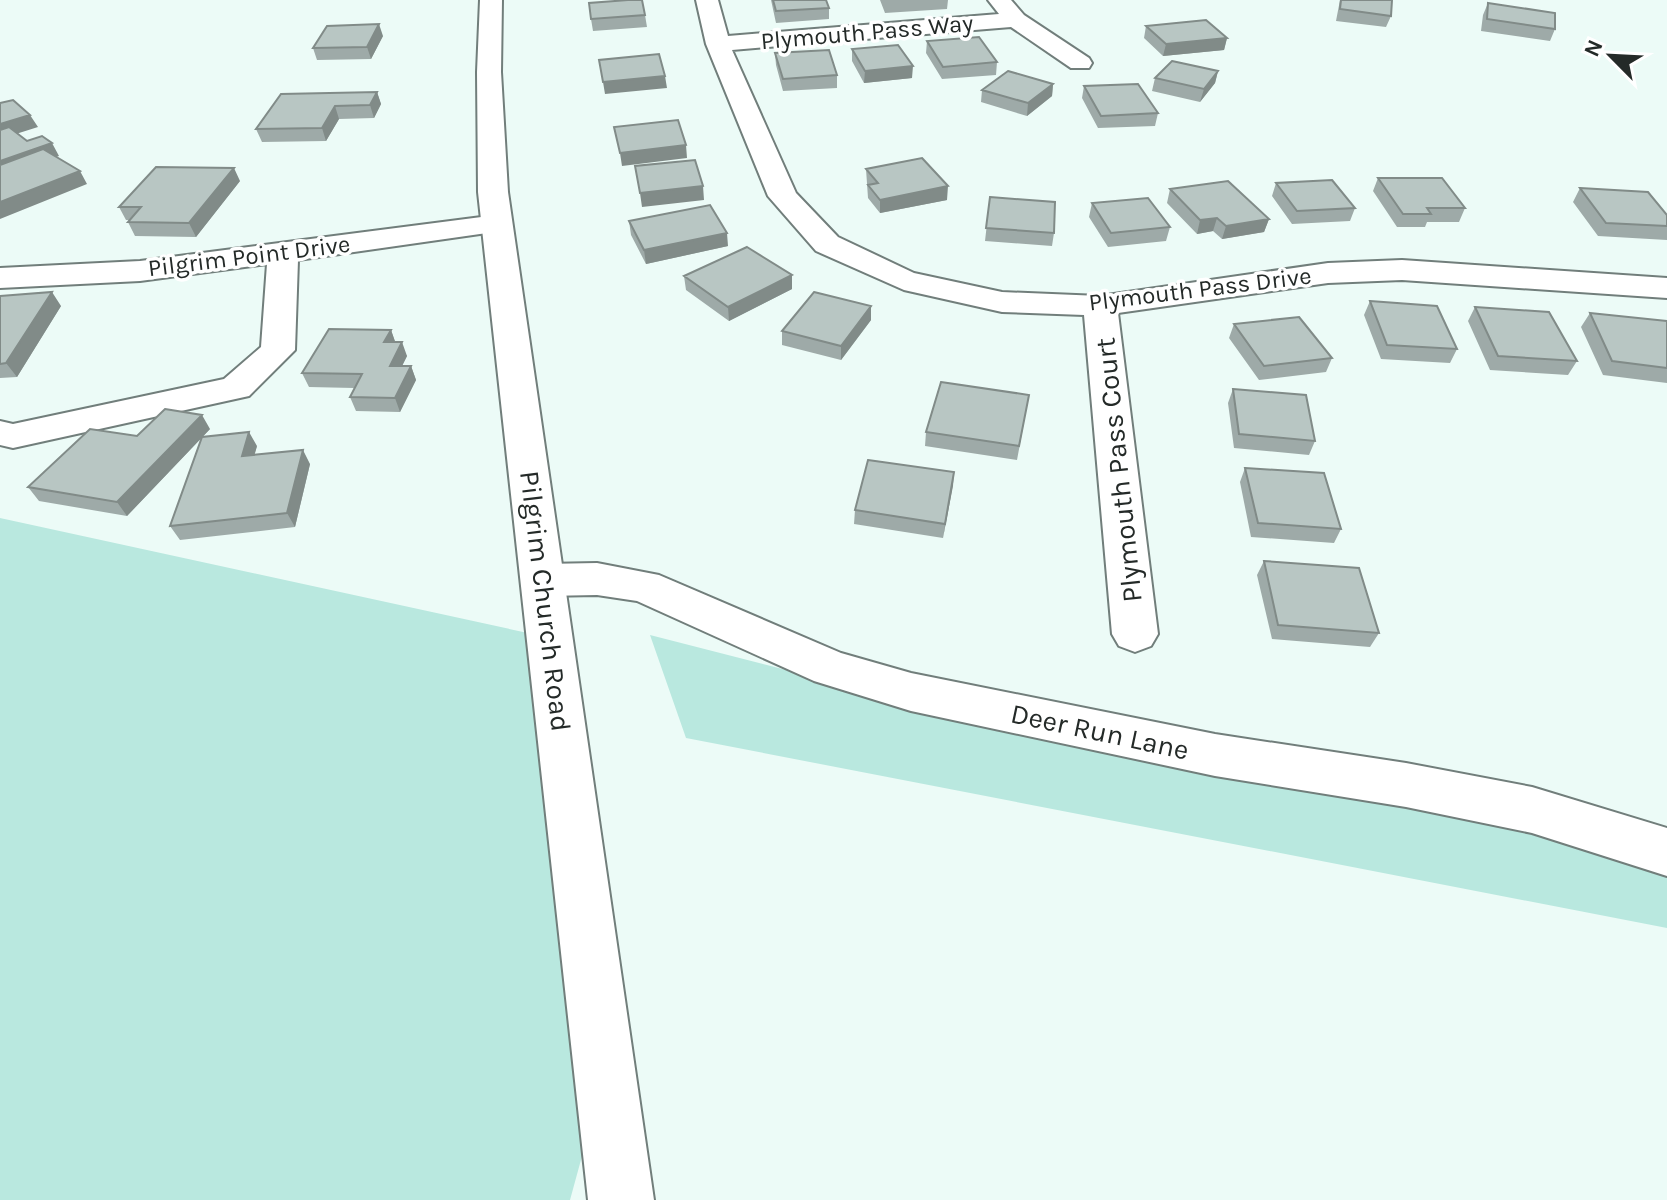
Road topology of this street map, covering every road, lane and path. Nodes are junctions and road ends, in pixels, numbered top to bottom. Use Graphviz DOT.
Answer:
graph roads {
  1 [pos="491,0"];
  2 [pos="707,0"];
  3 [pos="999,0"];
  4 [pos="1016,20"];
  5 [pos="718,44"];
  6 [pos="1080,63"];
  7 [pos="497,224"];
  8 [pos="283,252"];
  9 [pos="0,278"];
  10 [pos="1667,288"];
  11 [pos="1100,306"];
  12 [pos="0,433"];
  13 [pos="544,580"];
  14 [pos="1135,634"];
  15 [pos="1667,852"];
  16 [pos="621,1200"];
  1 -- 7 [label="street, Pilgrim Church Road"];
  2 -- 5 [label="street, Plymouth Pass Drive"];
  3 -- 4 [label="street"];
  4 -- 5 [label="street, Plymouth Pass Way"];
  4 -- 6 [label="street"];
  5 -- 11 [label="street, Plymouth Pass Drive"];
  7 -- 8 [label="street, Pilgrim Point Drive"];
  7 -- 13 [label="street, Pilgrim Church Road"];
  8 -- 9 [label="street, Pilgrim Point Drive"];
  8 -- 12 [label="street"];
  10 -- 11 [label="street, Plymouth Pass Drive"];
  11 -- 14 [label="street, Plymouth Pass Court"];
  13 -- 15 [label="street, Deer Run Lane"];
  13 -- 16 [label="street, Pilgrim Church Road"];
}
